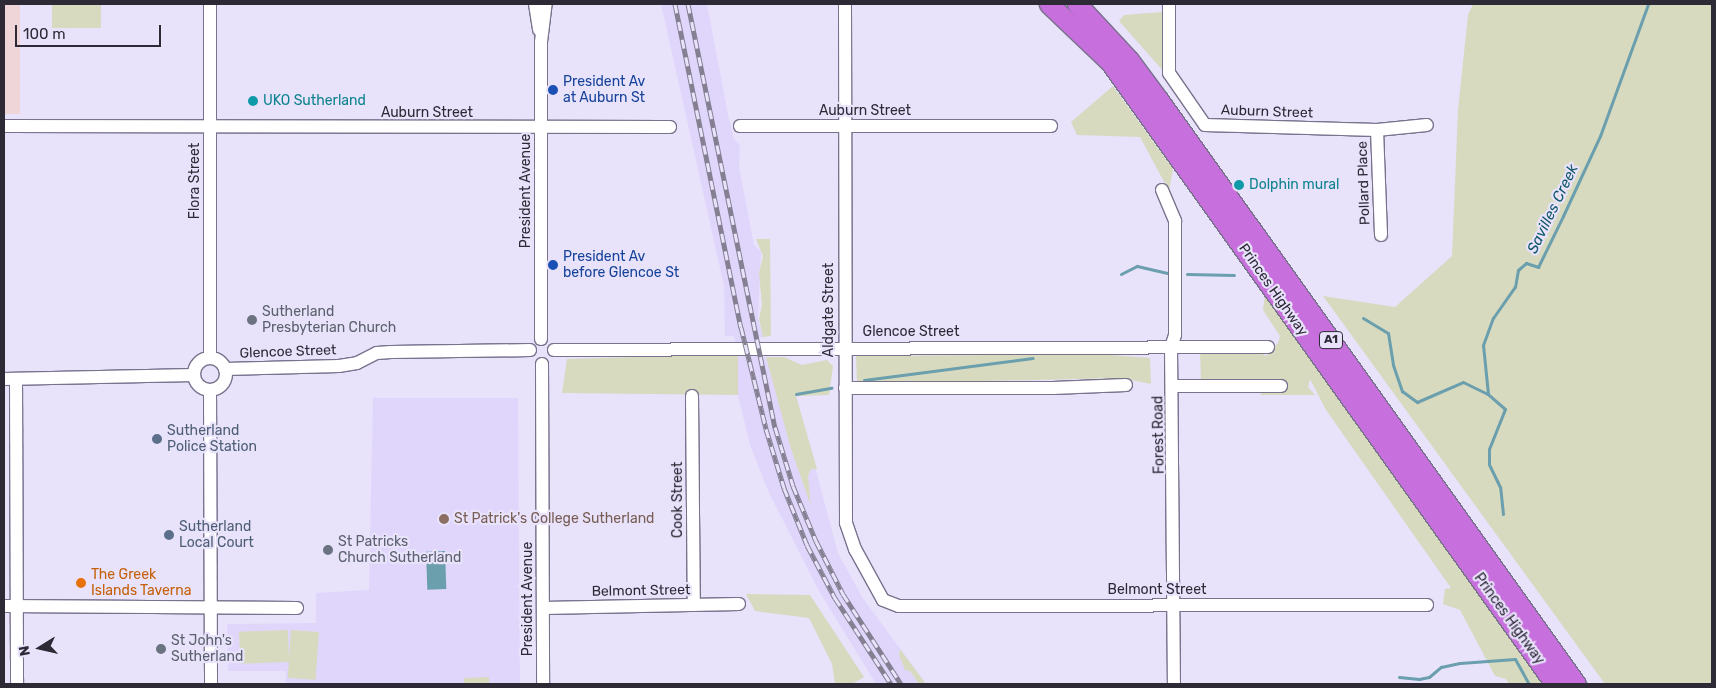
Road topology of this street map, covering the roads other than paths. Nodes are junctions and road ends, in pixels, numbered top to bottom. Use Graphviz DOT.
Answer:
graph roads {
  1 [pos="210,4"];
  2 [pos="535,4"];
  3 [pos="546,4"];
  4 [pos="845,4"];
  5 [pos="1049,4"];
  6 [pos="1077,4"];
  7 [pos="1169,5"];
  8 [pos="541,42"];
  9 [pos="4,126"];
  10 [pos="740,126"];
  11 [pos="845,126"];
  12 [pos="1051,126"];
  13 [pos="1427,126"];
  14 [pos="541,127"];
  15 [pos="670,127"];
  16 [pos="210,128"];
  17 [pos="1377,130"];
  18 [pos="1162,190"];
  19 [pos="1381,235"];
  20 [pos="541,340"];
  21 [pos="1171,346"];
  22 [pos="1268,347"];
  23 [pos="844,348"];
  24 [pos="530,350"];
  25 [pos="554,350"];
  26 [pos="210,358"];
  27 [pos="542,364"];
  28 [pos="225,369"];
  29 [pos="194,375"];
  30 [pos="10,379"];
  31 [pos="1126,385"];
  32 [pos="1173,386"];
  33 [pos="1281,386"];
  34 [pos="845,388"];
  35 [pos="210,390"];
  36 [pos="692,396"];
  37 [pos="694,604"];
  38 [pos="739,604"];
  39 [pos="888,604"];
  40 [pos="1426,605"];
  41 [pos="4,606"];
  42 [pos="17,606"];
  43 [pos="1173,606"];
  44 [pos="210,607"];
  45 [pos="297,608"];
  46 [pos="543,608"];
  47 [pos="17,684"];
  48 [pos="211,684"];
  49 [pos="543,684"];
  50 [pos="1174,684"];
  51 [pos="1555,684"];
  52 [pos="1576,684"];
  1 -- 16 [label="street, Flora Street"];
  2 -- 8 [label="street, President Avenue"];
  3 -- 8 [label="street, President Avenue"];
  4 -- 11 [label="street, Aldgate Street"];
  5 -- 51 [label="highway, Princes Highway / A1"];
  6 -- 52 [label="highway, Princes Highway / A1"];
  7 -- 17 [label="street, Auburn Street"];
  8 -- 14 [label="street, President Avenue"];
  9 -- 16 [label="street, Auburn Street"];
  10 -- 11 [label="street, Auburn Street"];
  11 -- 12 [label="street, Auburn Street"];
  11 -- 23 [label="street, Aldgate Street"];
  13 -- 17 [label="street, Auburn Street"];
  14 -- 15 [label="street, Auburn Street"];
  14 -- 16 [label="street, Auburn Street"];
  14 -- 20 [label="street, President Avenue"];
  16 -- 26 [label="street, Flora Street"];
  17 -- 19 [label="street, Pollard Place"];
  18 -- 21 [label="street, Forest Road"];
  20 -- 24 [label="street"];
  20 -- 25 [label="street"];
  21 -- 22 [label="street, Glencoe Street"];
  21 -- 23 [label="street, Glencoe Street"];
  21 -- 32 [label="street, Forest Road"];
  23 -- 25 [label="street, Glencoe Street"];
  23 -- 34 [label="street, Aldgate Street"];
  24 -- 27 [label="street"];
  24 -- 28 [label="street, Glencoe Street"];
  25 -- 27 [label="street"];
  26 -- 28 [label="street"];
  26 -- 29 [label="street"];
  27 -- 46 [label="street, President Avenue"];
  28 -- 35 [label="street"];
  29 -- 30 [label="street"];
  29 -- 35 [label="street"];
  30 -- 42 [label="street"];
  31 -- 34 [label="street"];
  32 -- 33 [label="street"];
  32 -- 43 [label="street, Forest Road"];
  34 -- 39 [label="street, Aldgate Street"];
  35 -- 44 [label="street"];
  36 -- 37 [label="street, Cook Street"];
  37 -- 38 [label="street, Belmont Street"];
  37 -- 46 [label="street, Belmont Street"];
  39 -- 43 [label="street, Belmont Street"];
  40 -- 43 [label="street, Belmont Street"];
  41 -- 42 [label="street"];
  42 -- 44 [label="street"];
  42 -- 47 [label="street"];
  43 -- 50 [label="street, Forest Road"];
  44 -- 45 [label="street"];
  44 -- 48 [label="street"];
  46 -- 49 [label="street, President Avenue"];
}
